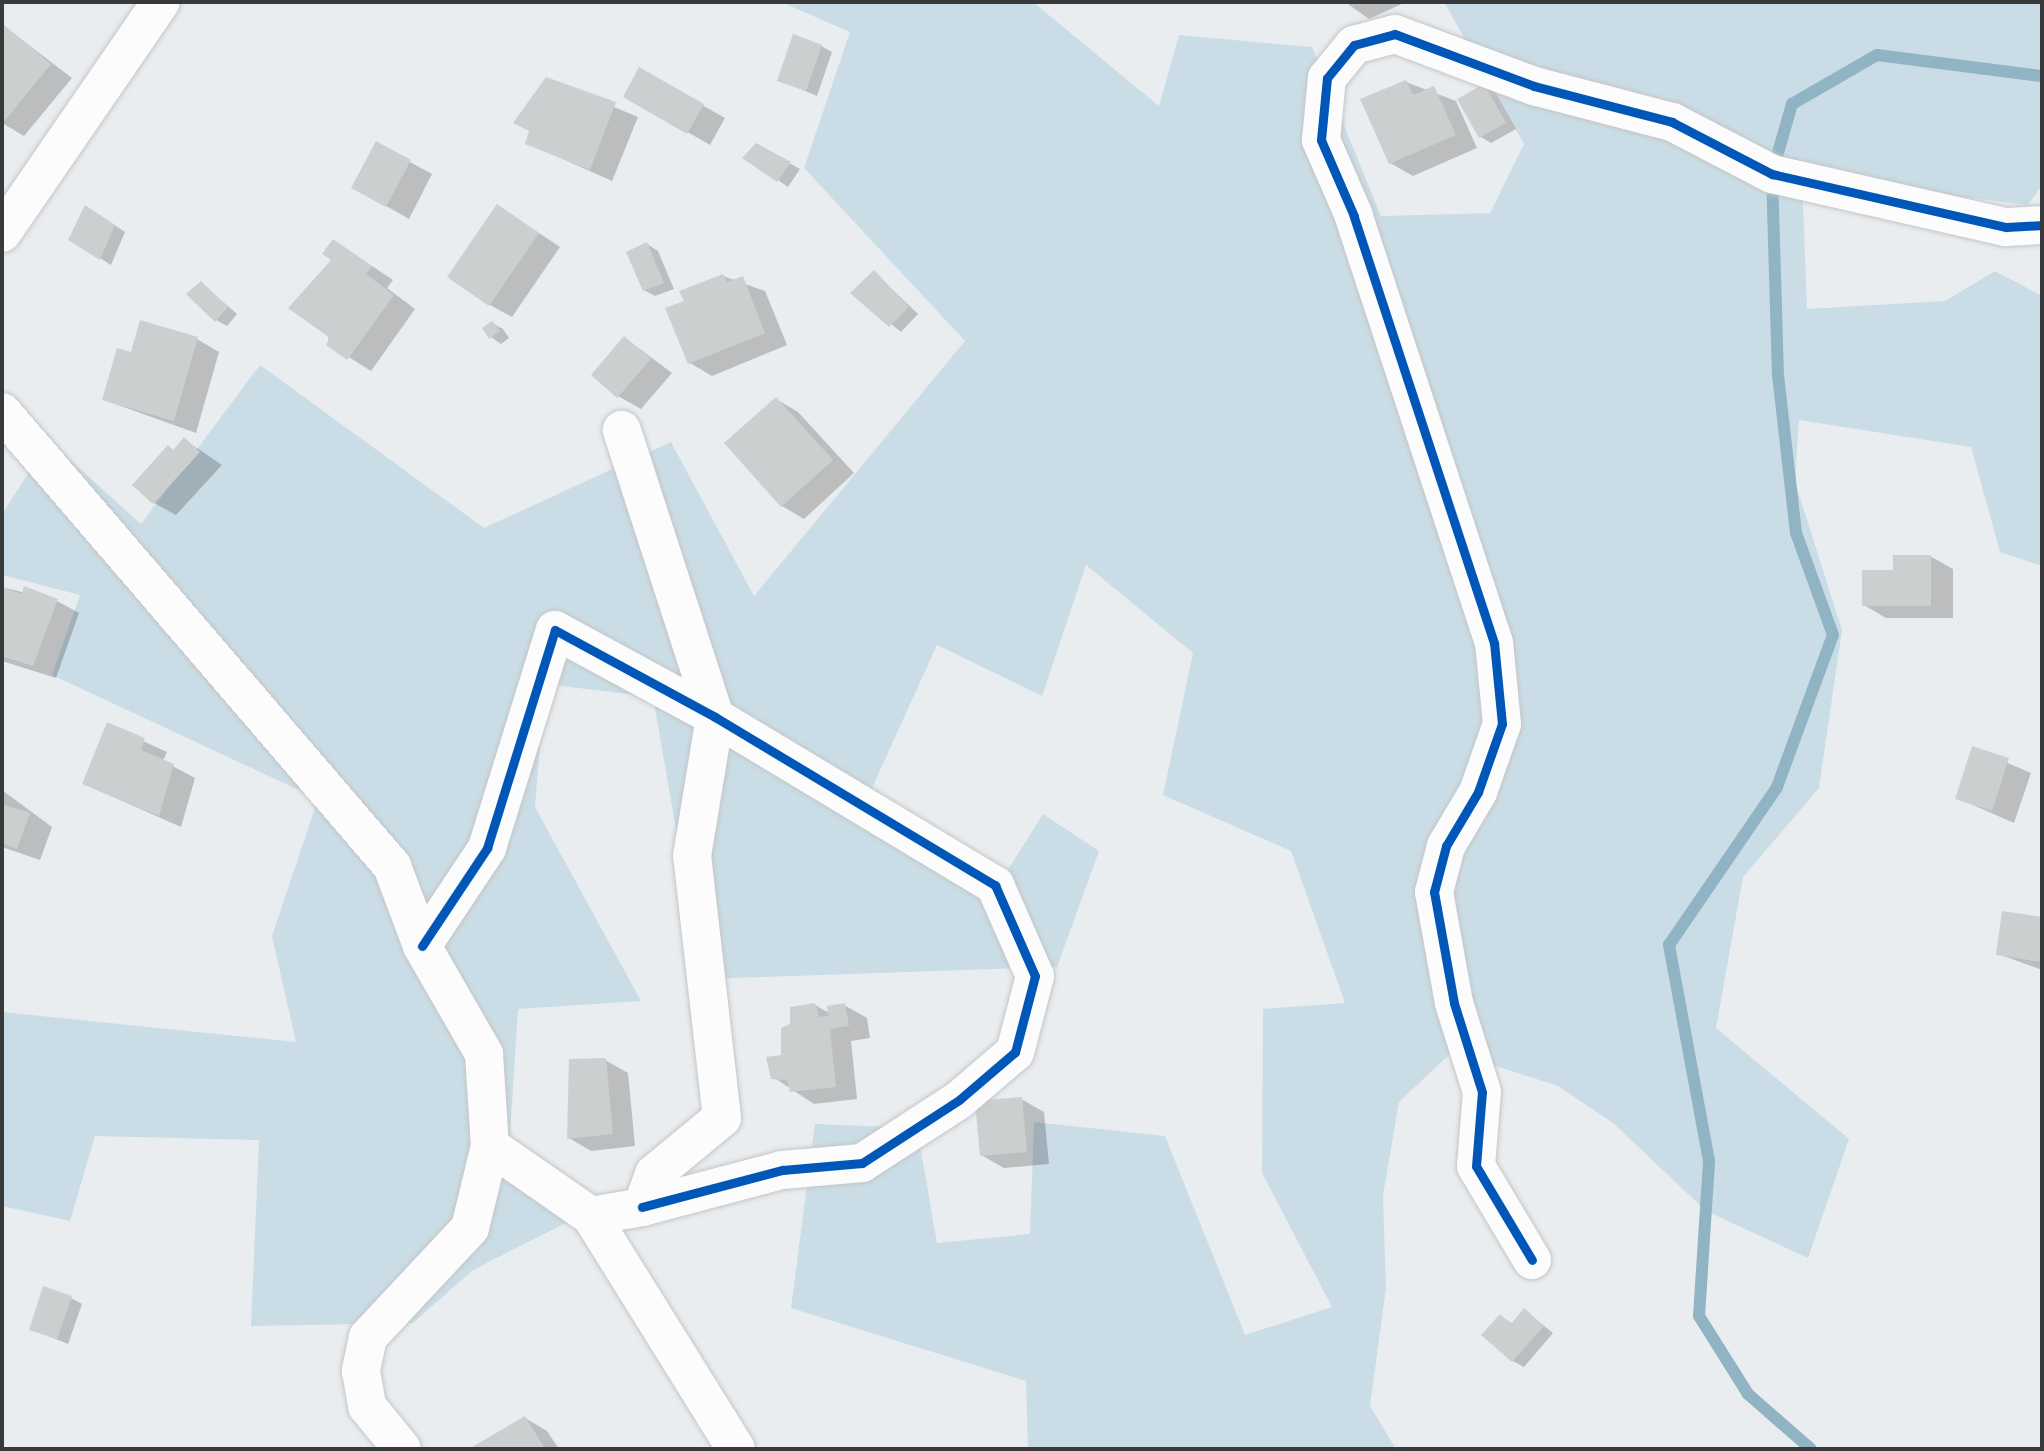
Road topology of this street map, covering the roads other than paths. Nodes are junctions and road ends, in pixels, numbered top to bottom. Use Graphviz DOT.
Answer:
graph roads {
  1 [pos="161,2"];
  2 [pos="2042,225"];
  3 [pos="2,233"];
  4 [pos="2,412"];
  5 [pos="622,430"];
  6 [pos="715,717"];
  7 [pos="422,946"];
  8 [pos="491,1146"];
  9 [pos="642,1207"];
  10 [pos="591,1216"];
  11 [pos="1532,1260"];
  12 [pos="402,1449"];
  13 [pos="736,1449"];
  1 -- 3 [label="street"];
  2 -- 11 [label="street"];
  4 -- 7 [label="street"];
  5 -- 6 [label="street"];
  6 -- 7 [label="street"];
  6 -- 9 [label="street"];
  6 -- 9 [label="street"];
  7 -- 8 [label="street"];
  8 -- 10 [label="street"];
  8 -- 12 [label="street"];
  9 -- 10 [label="street"];
  10 -- 13 [label="street"];
}
